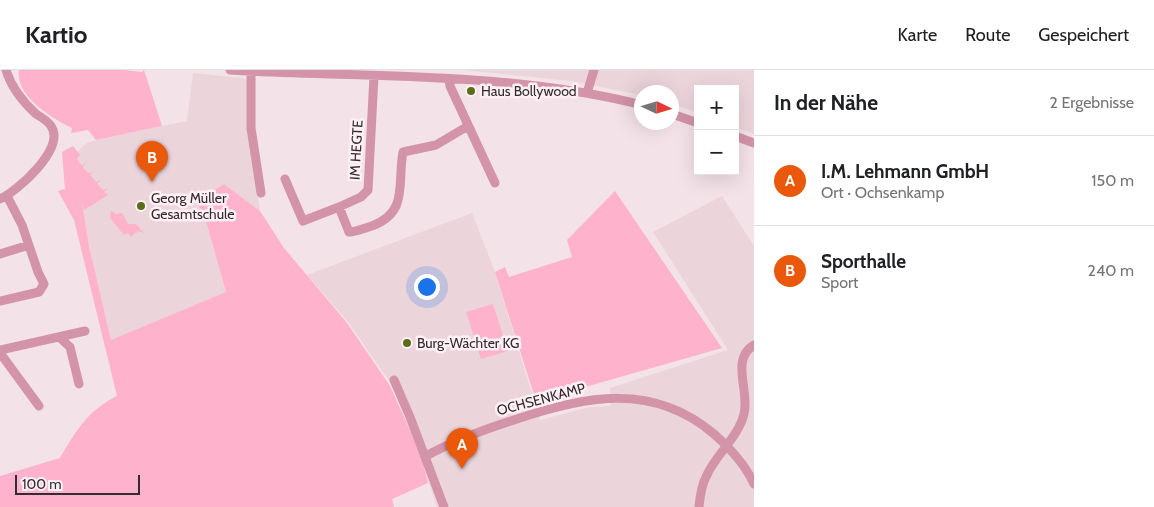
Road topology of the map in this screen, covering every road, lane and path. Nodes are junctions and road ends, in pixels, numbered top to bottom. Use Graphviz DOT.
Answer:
graph roads {
  1 [pos="6,70"];
  2 [pos="232,70"];
  3 [pos="594,70"];
  4 [pos="251,71"];
  5 [pos="374,76"];
  6 [pos="449,80"];
  7 [pos="586,93"];
  8 [pos="634,102"];
  9 [pos="679,116"];
  10 [pos="694,122"];
  11 [pos="468,126"];
  12 [pos="739,137"];
  13 [pos="754,143"];
  14 [pos="284,179"];
  15 [pos="496,184"];
  16 [pos="261,193"];
  17 [pos="4,197"];
  18 [pos="339,207"];
  19 [pos="30,245"];
  20 [pos="0,254"];
  21 [pos="0,301"];
  22 [pos="85,331"];
  23 [pos="59,337"];
  24 [pos="754,345"];
  25 [pos="0,352"];
  26 [pos="394,380"];
  27 [pos="79,384"];
  28 [pos="39,406"];
  29 [pos="726,445"];
  30 [pos="426,456"];
  31 [pos="754,484"];
  32 [pos="444,507"];
  33 [pos="699,507"];
  1 -- 17 [label="street"];
  2 -- 4 [label="street"];
  3 -- 7 [label="street"];
  4 -- 5 [label="street"];
  4 -- 16 [label="street"];
  5 -- 6 [label="street"];
  5 -- 18 [label="street, IM HEGTE"];
  6 -- 7 [label="street"];
  6 -- 11 [label="street"];
  7 -- 8 [label="street"];
  9 -- 10 [label="street"];
  11 -- 15 [label="street"];
  11 -- 18 [label="street"];
  12 -- 13 [label="street"];
  14 -- 18 [label="street, IM HEGTE"];
  17 -- 19 [label="street"];
  19 -- 20 [label="street"];
  19 -- 21 [label="street"];
  22 -- 23 [label="street"];
  23 -- 25 [label="street"];
  23 -- 27 [label="street"];
  24 -- 29 [label="street"];
  25 -- 28 [label="street"];
  26 -- 30 [label="street"];
  29 -- 30 [label="street, OCHSENKAMP"];
  29 -- 31 [label="street, OCHSENKAMP"];
  29 -- 33 [label="street"];
  30 -- 32 [label="street"];
}
